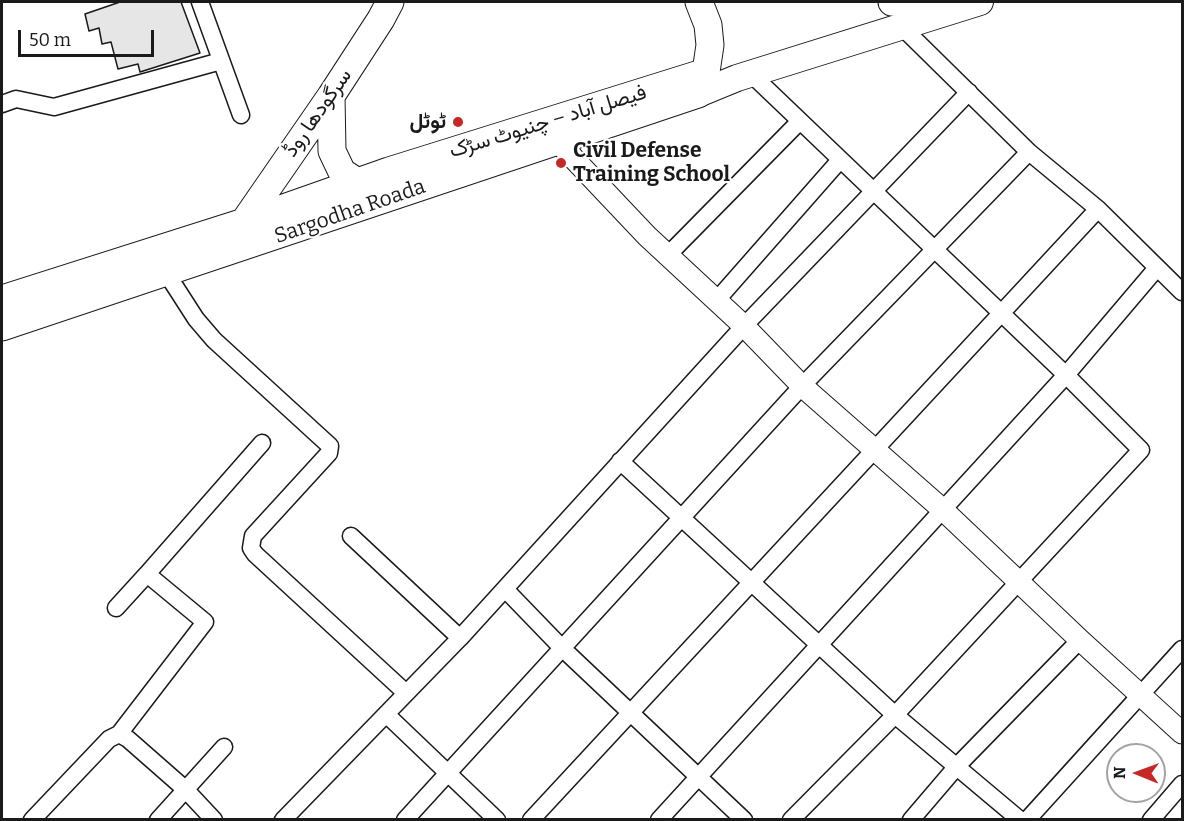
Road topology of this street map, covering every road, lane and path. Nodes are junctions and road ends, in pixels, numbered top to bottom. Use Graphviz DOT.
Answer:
graph roads {
  1 [pos="200,2"];
  2 [pos="390,2"];
  3 [pos="699,2"];
  4 [pos="980,2"];
  5 [pos="925,3"];
  6 [pos="896,14"];
  7 [pos="221,61"];
  8 [pos="750,74"];
  9 [pos="702,83"];
  10 [pos="969,92"];
  11 [pos="331,96"];
  12 [pos="2,104"];
  13 [pos="241,115"];
  14 [pos="800,121"];
  15 [pos="558,142"];
  16 [pos="1029,152"];
  17 [pos="840,160"];
  18 [pos="356,183"];
  19 [pos="873,191"];
  20 [pos="388,199"];
  21 [pos="1098,209"];
  22 [pos="244,222"];
  23 [pos="933,249"];
  24 [pos="668,256"];
  25 [pos="1156,270"];
  26 [pos="167,274"];
  27 [pos="1182,292"];
  28 [pos="2,299"];
  29 [pos="716,301"];
  30 [pos="1000,314"];
  31 [pos="744,326"];
  32 [pos="2,327"];
  33 [pos="1066,375"];
  34 [pos="802,386"];
  35 [pos="262,443"];
  36 [pos="875,449"];
  37 [pos="621,461"];
  38 [pos="942,510"];
  39 [pos="683,518"];
  40 [pos="351,536"];
  41 [pos="147,574"];
  42 [pos="751,580"];
  43 [pos="1017,582"];
  44 [pos="505,589"];
  45 [pos="116,608"];
  46 [pos="460,638"];
  47 [pos="1080,640"];
  48 [pos="818,643"];
  49 [pos="562,648"];
  50 [pos="1182,649"];
  51 [pos="1140,692"];
  52 [pos="406,693"];
  53 [pos="630,712"];
  54 [pos="386,714"];
  55 [pos="895,715"];
  56 [pos="1182,733"];
  57 [pos="119,734"];
  58 [pos="224,747"];
  59 [pos="958,765"];
  60 [pos="450,772"];
  61 [pos="700,777"];
  62 [pos="1182,784"];
  63 [pos="185,789"];
  64 [pos="32,819"];
  65 [pos="158,819"];
  66 [pos="214,819"];
  67 [pos="283,819"];
  68 [pos="405,819"];
  69 [pos="497,819"];
  70 [pos="531,819"];
  71 [pos="658,819"];
  72 [pos="744,819"];
  73 [pos="791,819"];
  74 [pos="911,819"];
  75 [pos="1020,819"];
  76 [pos="1027,819"];
  77 [pos="1150,819"];
  1 -- 7 [label="street"];
  2 -- 11 [label="highway, سرگودھا روڈ"];
  3 -- 9 [label="highway"];
  4 -- 6 [label="main road"];
  5 -- 6 [label="highway"];
  5 -- 9 [label="main road"];
  6 -- 8 [label="main road"];
  6 -- 10 [label="street"];
  7 -- 12 [label="street"];
  7 -- 13 [label="street"];
  8 -- 9 [label="main road"];
  8 -- 14 [label="street"];
  9 -- 15 [label="highway, Sargodha Roada"];
  9 -- 18 [label="highway, فیصل آباد – چنیوٹ سڑک"];
  10 -- 16 [label="street"];
  10 -- 19 [label="street"];
  11 -- 18 [label="highway"];
  11 -- 22 [label="highway, سرگودھا روڈ"];
  14 -- 17 [label="street"];
  14 -- 24 [label="street"];
  15 -- 20 [label="highway, Sargodha Roada"];
  15 -- 24 [label="street"];
  16 -- 21 [label="street"];
  16 -- 23 [label="street"];
  17 -- 19 [label="street"];
  17 -- 29 [label="street"];
  18 -- 20 [label="highway"];
  18 -- 22 [label="highway, Sargodha Roada"];
  19 -- 23 [label="street"];
  19 -- 31 [label="street"];
  20 -- 26 [label="highway, Sargodha Roada"];
  21 -- 25 [label="street"];
  21 -- 30 [label="street"];
  22 -- 28 [label="highway, Sargodha Roada"];
  23 -- 30 [label="street"];
  23 -- 34 [label="street"];
  24 -- 29 [label="street"];
  25 -- 27 [label="street"];
  25 -- 33 [label="street"];
  26 -- 32 [label="highway, Sargodha Roada"];
  26 -- 52 [label="street"];
  29 -- 31 [label="street"];
  30 -- 33 [label="street"];
  30 -- 36 [label="street"];
  31 -- 34 [label="street"];
  31 -- 37 [label="street"];
  33 -- 38 [label="street"];
  33 -- 43 [label="street"];
  34 -- 36 [label="street"];
  34 -- 39 [label="street"];
  35 -- 41 [label="street"];
  36 -- 38 [label="street"];
  36 -- 42 [label="street"];
  37 -- 39 [label="street"];
  37 -- 44 [label="street"];
  38 -- 43 [label="street"];
  38 -- 48 [label="street"];
  39 -- 42 [label="street"];
  39 -- 49 [label="street"];
  40 -- 46 [label="street"];
  41 -- 45 [label="street"];
  41 -- 57 [label="street"];
  42 -- 48 [label="street"];
  42 -- 53 [label="street"];
  43 -- 47 [label="street"];
  43 -- 55 [label="street"];
  44 -- 46 [label="street"];
  44 -- 49 [label="street"];
  46 -- 52 [label="street"];
  47 -- 51 [label="street"];
  47 -- 59 [label="street"];
  48 -- 55 [label="street"];
  48 -- 61 [label="street"];
  49 -- 53 [label="street"];
  49 -- 60 [label="street"];
  50 -- 51 [label="street"];
  51 -- 56 [label="street"];
  51 -- 76 [label="street"];
  52 -- 54 [label="street"];
  53 -- 61 [label="street"];
  53 -- 70 [label="street"];
  54 -- 60 [label="street"];
  54 -- 67 [label="street"];
  55 -- 59 [label="street"];
  55 -- 73 [label="street"];
  57 -- 63 [label="street"];
  57 -- 64 [label="street"];
  58 -- 63 [label="street"];
  59 -- 74 [label="street"];
  59 -- 75 [label="street"];
  60 -- 68 [label="street"];
  60 -- 69 [label="street"];
  61 -- 71 [label="street"];
  61 -- 72 [label="street"];
  62 -- 77 [label="street"];
  63 -- 65 [label="street"];
  63 -- 66 [label="street"];
}
